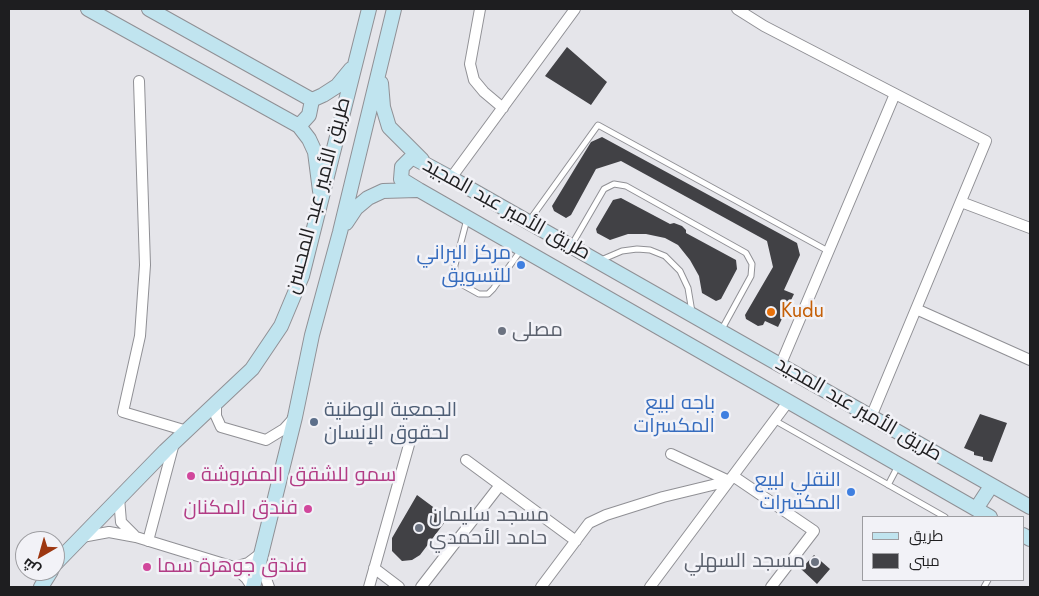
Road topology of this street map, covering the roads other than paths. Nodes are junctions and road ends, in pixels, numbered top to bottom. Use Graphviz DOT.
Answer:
graph roads {
  1 [pos="88,9"];
  2 [pos="149,9"];
  3 [pos="369,9"];
  4 [pos="394,9"];
  5 [pos="480,9"];
  6 [pos="576,9"];
  7 [pos="737,9"];
  8 [pos="354,64"];
  9 [pos="380,70"];
  10 [pos="139,81"];
  11 [pos="895,94"];
  12 [pos="312,100"];
  13 [pos="502,108"];
  14 [pos="300,126"];
  15 [pos="432,168"];
  16 [pos="450,178"];
  17 [pos="419,190"];
  18 [pos="321,200"];
  19 [pos="961,202"];
  20 [pos="468,219"];
  21 [pos="528,222"];
  22 [pos="1030,228"];
  23 [pos="340,232"];
  24 [pos="570,246"];
  25 [pos="521,250"];
  26 [pos="828,251"];
  27 [pos="597,262"];
  28 [pos="916,309"];
  29 [pos="693,315"];
  30 [pos="720,332"];
  31 [pos="1030,360"];
  32 [pos="780,366"];
  33 [pos="788,402"];
  34 [pos="216,404"];
  35 [pos="295,417"];
  36 [pos="871,417"];
  37 [pos="774,420"];
  38 [pos="187,431"];
  39 [pos="412,434"];
  40 [pos="174,443"];
  41 [pos="671,454"];
  42 [pos="466,460"];
  43 [pos="899,466"];
  44 [pos="731,479"];
  45 [pos="500,485"];
  46 [pos="888,485"];
  47 [pos="991,486"];
  48 [pos="119,498"];
  49 [pos="1030,507"];
  50 [pos="976,509"];
  51 [pos="943,516"];
  52 [pos="988,516"];
  53 [pos="82,537"];
  54 [pos="136,537"];
  55 [pos="148,541"];
  56 [pos="576,541"];
  57 [pos="65,554"];
  58 [pos="260,556"];
  59 [pos="234,567"];
  60 [pos="374,568"];
  61 [pos="252,587"];
  62 [pos="269,587"];
  63 [pos="369,587"];
  64 [pos="399,587"];
  65 [pos="421,587"];
  66 [pos="541,587"];
  67 [pos="650,587"];
  68 [pos="770,587"];
  1 -- 14 [label="main road"];
  2 -- 12 [label="main road"];
  3 -- 8 [label="main road, طريق الأمير عبد المحسن"];
  4 -- 9 [label="main road, طريق الأمير عبد المحسن"];
  5 -- 13 [label="street"];
  6 -- 13 [label="street"];
  7 -- 11 [label="street"];
  8 -- 12 [label="main road"];
  8 -- 18 [label="main road, طريق الأمير عبد المحسن"];
  9 -- 15 [label="main road"];
  9 -- 23 [label="main road, طريق الأمير عبد المحسن"];
  10 -- 38 [label="street"];
  11 -- 19 [label="street"];
  11 -- 26 [label="street"];
  12 -- 14 [label="main road"];
  13 -- 16 [label="street"];
  14 -- 18 [label="main road"];
  15 -- 16 [label="main road, طريق الأمير عبد المجيد"];
  15 -- 17 [label="main road, طريق الأمير عبد المجيد"];
  16 -- 21 [label="main road, طريق الأمير عبد المجيد"];
  17 -- 20 [label="main road, طريق الأمير عبد المجيد"];
  17 -- 23 [label="main road"];
  18 -- 34 [label="main road, طريق الأمير عبد المحسن"];
  19 -- 22 [label="street"];
  19 -- 28 [label="street"];
  20 -- 25 [label="main road, طريق الأمير عبد المجيد"];
  20 -- 25 [label="lane"];
  21 -- 24 [label="main road, طريق الأمير عبد المجيد"];
  21 -- 26 [label="lane"];
  23 -- 35 [label="main road, طريق الأمير عبد المحسن"];
  24 -- 27 [label="main road, طريق الأمير عبد المجيد"];
  24 -- 30 [label="lane"];
  25 -- 33 [label="main road, طريق الأمير عبد المجيد"];
  26 -- 32 [label="street"];
  27 -- 29 [label="main road, طريق الأمير عبد المجيد"];
  27 -- 29 [label="lane"];
  28 -- 31 [label="street"];
  28 -- 36 [label="street"];
  29 -- 30 [label="main road, طريق الأمير عبد المجيد"];
  30 -- 32 [label="main road, طريق الأمير عبد المجيد"];
  32 -- 36 [label="main road, طريق الأمير عبد المجيد"];
  33 -- 37 [label="street"];
  33 -- 43 [label="main road, طريق الأمير عبد المجيد"];
  34 -- 35 [label="street"];
  34 -- 38 [label="main road, طريق الأمير عبد المحسن"];
  35 -- 58 [label="main road, طريق الأمير عبد المحسن"];
  36 -- 47 [label="main road, طريق الأمير عبد المجيد"];
  37 -- 44 [label="street"];
  37 -- 46 [label="lane"];
  38 -- 40 [label="main road, طريق الأمير عبد المحسن"];
  39 -- 60 [label="street"];
  40 -- 48 [label="main road, طريق الأمير عبد المحسن"];
  40 -- 55 [label="street"];
  41 -- 44 [label="street"];
  42 -- 45 [label="street"];
  43 -- 46 [label="lane"];
  43 -- 50 [label="main road, طريق الأمير عبد المجيد"];
  44 -- 56 [label="street"];
  44 -- 67 [label="street"];
  44 -- 68 [label="street"];
  45 -- 56 [label="street"];
  45 -- 65 [label="street"];
  46 -- 51 [label="lane"];
  47 -- 49 [label="main road, طريق الأمير عبد المجيد"];
  47 -- 50 [label="main road"];
  48 -- 53 [label="main road, طريق الأمير عبد المحسن"];
  48 -- 54 [label="street"];
  50 -- 52 [label="main road, طريق الأمير عبد المجيد"];
  53 -- 54 [label="street"];
  53 -- 57 [label="main road, طريق الأمير عبد المحسن"];
  54 -- 55 [label="street"];
  55 -- 59 [label="street"];
  56 -- 66 [label="street"];
  58 -- 59 [label="street"];
  58 -- 61 [label="main road, طريق الأمير عبد المحسن"];
  58 -- 62 [label="street"];
  59 -- 61 [label="street"];
  60 -- 63 [label="street"];
  60 -- 64 [label="street"];
}
